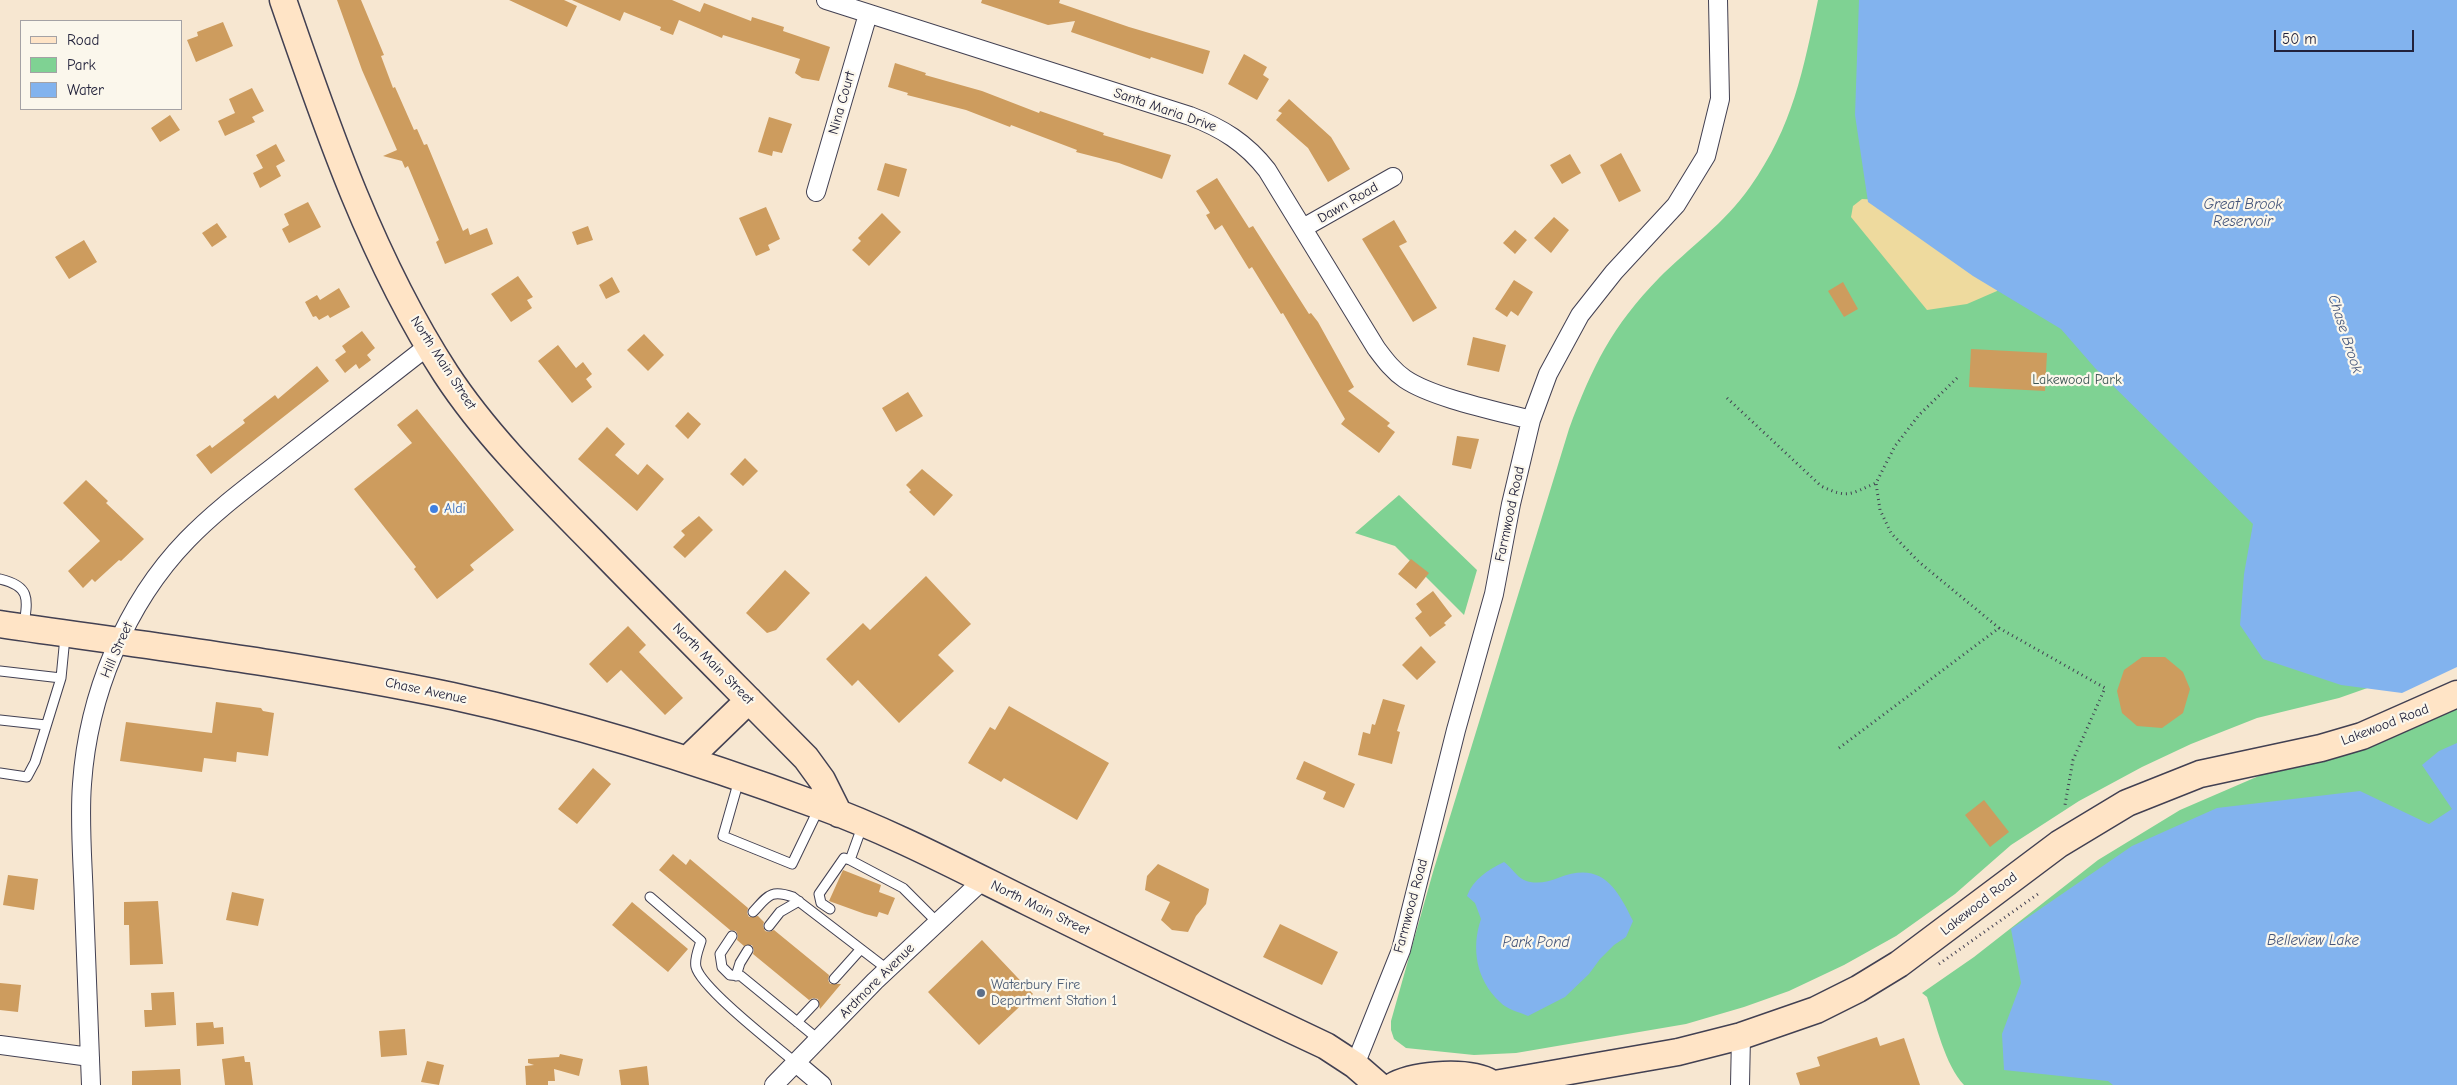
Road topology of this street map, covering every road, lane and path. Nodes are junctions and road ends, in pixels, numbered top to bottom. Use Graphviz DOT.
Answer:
graph roads {
  1 [pos="283,0"];
  2 [pos="826,0"];
  3 [pos="1718,0"];
  4 [pos="868,14"];
  5 [pos="1393,177"];
  6 [pos="816,192"];
  7 [pos="1303,228"];
  8 [pos="428,346"];
  9 [pos="1957,378"];
  10 [pos="1727,398"];
  11 [pos="1531,420"];
  12 [pos="1876,483"];
  13 [pos="0,579"];
  14 [pos="12,626"];
  15 [pos="1999,628"];
  16 [pos="65,634"];
  17 [pos="120,641"];
  18 [pos="0,671"];
  19 [pos="61,678"];
  20 [pos="2457,694"];
  21 [pos="749,700"];
  22 [pos="0,720"];
  23 [pos="46,725"];
  24 [pos="1839,748"];
  25 [pos="687,760"];
  26 [pos="0,773"];
  27 [pos="740,778"];
  28 [pos="2065,805"];
  29 [pos="829,810"];
  30 [pos="863,824"];
  31 [pos="850,860"];
  32 [pos="983,880"];
  33 [pos="2038,894"];
  34 [pos="650,897"];
  35 [pos="798,901"];
  36 [pos="830,910"];
  37 [pos="753,912"];
  38 [pos="937,922"];
  39 [pos="769,926"];
  40 [pos="732,936"];
  41 [pos="748,950"];
  42 [pos="860,950"];
  43 [pos="1939,964"];
  44 [pos="887,969"];
  45 [pos="736,976"];
  46 [pos="834,979"];
  47 [pos="814,1004"];
  48 [pos="796,1022"];
  49 [pos="1741,1036"];
  50 [pos="818,1039"];
  51 [pos="0,1045"];
  52 [pos="90,1057"];
  53 [pos="796,1063"];
  54 [pos="1355,1065"];
  55 [pos="1532,1080"];
  56 [pos="1490,1084"];
  57 [pos="91,1085"];
  58 [pos="774,1085"];
  59 [pos="822,1085"];
  60 [pos="1378,1085"];
  61 [pos="1395,1085"];
  62 [pos="1740,1085"];
  1 -- 8 [label="main road, North Main Street"];
  2 -- 4 [label="street, Santa Maria Drive"];
  3 -- 11 [label="street, Farmwood Road"];
  4 -- 6 [label="street, Nina Court"];
  4 -- 7 [label="street, Santa Maria Drive"];
  5 -- 7 [label="street, Dawn Road"];
  7 -- 11 [label="street, Santa Maria Drive"];
  8 -- 17 [label="street, Hill Street"];
  8 -- 21 [label="main road, North Main Street"];
  9 -- 12 [label="path"];
  10 -- 12 [label="path"];
  11 -- 54 [label="street, Farmwood Road"];
  12 -- 15 [label="path"];
  13 -- 14 [label="lane"];
  14 -- 16 [label="main road, Chase Avenue"];
  15 -- 24 [label="path"];
  15 -- 28 [label="path"];
  16 -- 17 [label="main road, Chase Avenue"];
  16 -- 19 [label="lane"];
  17 -- 25 [label="main road, Chase Avenue"];
  17 -- 52 [label="street, Hill Street"];
  18 -- 19 [label="lane"];
  19 -- 23 [label="lane"];
  20 -- 49 [label="main road, Lakewood Road"];
  21 -- 25 [label="main road"];
  21 -- 29 [label="main road, North Main Street"];
  22 -- 23 [label="lane"];
  23 -- 26 [label="lane"];
  25 -- 27 [label="main road, Chase Avenue"];
  27 -- 29 [label="main road, Chase Avenue"];
  27 -- 29 [label="lane"];
  29 -- 30 [label="main road, North Main Street"];
  30 -- 31 [label="lane"];
  30 -- 32 [label="main road, North Main Street"];
  31 -- 36 [label="lane"];
  31 -- 38 [label="lane"];
  32 -- 38 [label="street, Ardmore Avenue"];
  32 -- 54 [label="main road, North Main Street"];
  33 -- 43 [label="path"];
  34 -- 53 [label="lane"];
  35 -- 37 [label="lane"];
  35 -- 39 [label="lane"];
  35 -- 42 [label="lane"];
  38 -- 44 [label="street, Ardmore Avenue"];
  40 -- 45 [label="lane"];
  41 -- 45 [label="lane"];
  42 -- 44 [label="lane"];
  42 -- 46 [label="lane"];
  44 -- 50 [label="street, Ardmore Avenue"];
  45 -- 48 [label="lane"];
  47 -- 48 [label="lane"];
  48 -- 50 [label="lane"];
  49 -- 55 [label="main road, Lakewood Road"];
  49 -- 62 [label="street"];
  50 -- 53 [label="street, Ardmore Avenue"];
  51 -- 52 [label="street"];
  52 -- 57 [label="street, Hill Street"];
  53 -- 58 [label="street, Ardmore Avenue"];
  53 -- 59 [label="street"];
  54 -- 60 [label="main road, North Main Street"];
  55 -- 56 [label="main road, Lakewood Road"];
  56 -- 61 [label="main road, Lakewood Road"];
}
